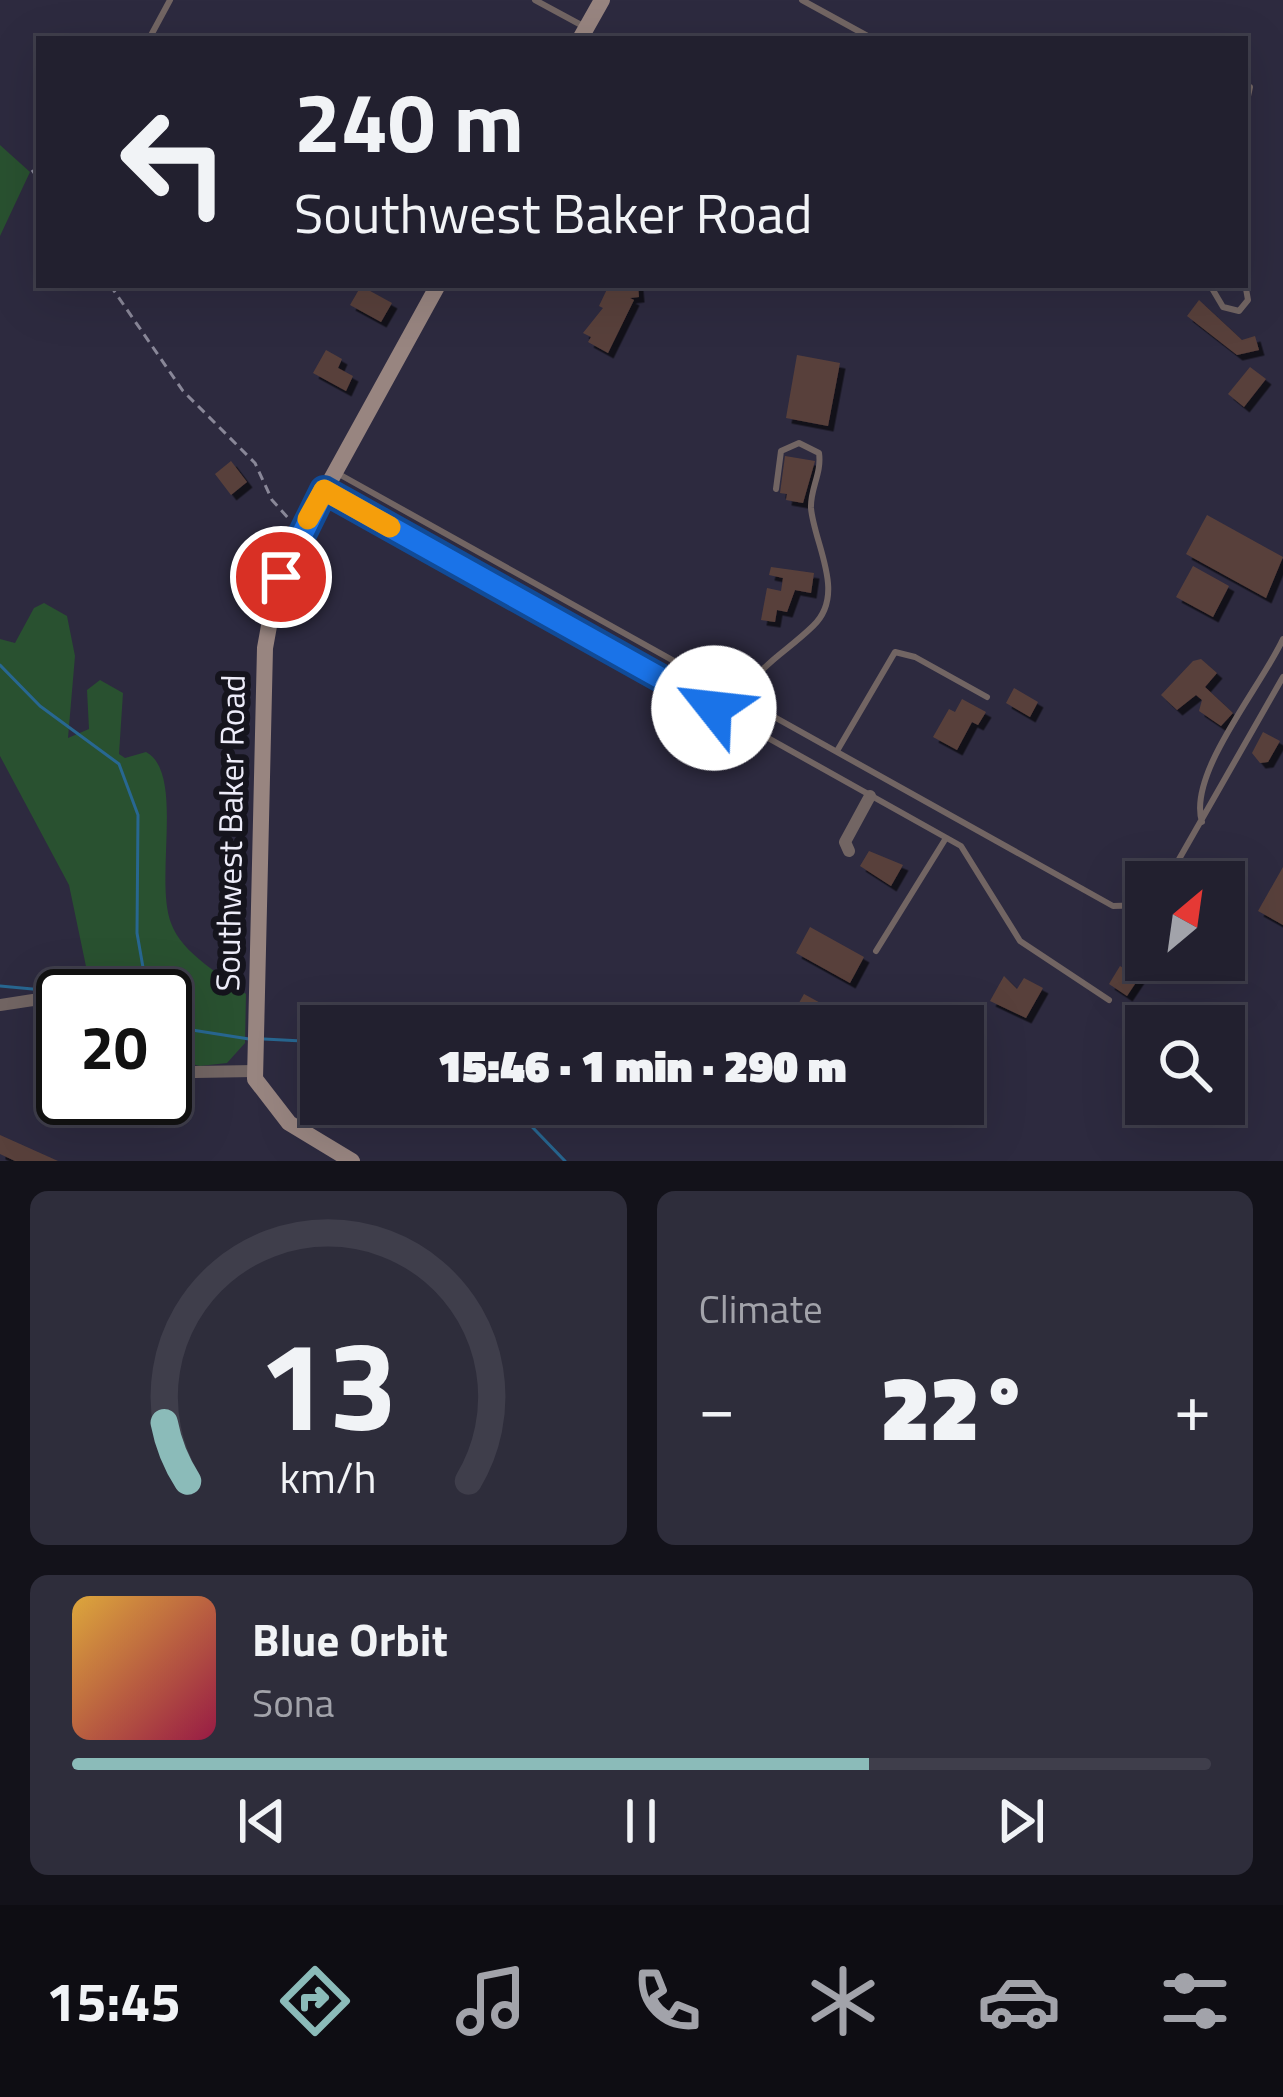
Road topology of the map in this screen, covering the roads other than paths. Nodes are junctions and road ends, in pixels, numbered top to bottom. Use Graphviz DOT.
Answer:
graph roads {
  1 [pos="170,0"];
  2 [pos="535,0"];
  3 [pos="602,0"];
  4 [pos="802,0"];
  5 [pos="583,33"];
  6 [pos="150,36"];
  7 [pos="868,36"];
  8 [pos="1250,87"];
  9 [pos="1248,96"];
  10 [pos="436,288"];
  11 [pos="1212,288"];
  12 [pos="1246,288"];
  13 [pos="334,471"];
  14 [pos="776,489"];
  15 [pos="324,490"];
  16 [pos="1283,639"];
  17 [pos="1283,677"];
  18 [pos="987,697"];
  19 [pos="740,698"];
  20 [pos="837,752"];
  21 [pos="870,796"];
  22 [pos="1202,822"];
  23 [pos="946,838"];
  24 [pos="849,851"];
  25 [pos="1179,861"];
  26 [pos="1125,906"];
  27 [pos="876,951"];
  28 [pos="1109,1000"];
  29 [pos="36,1001"];
  30 [pos="0,1006"];
  31 [pos="192,1071"];
  32 [pos="254,1071"];
  33 [pos="352,1161"];
  1 -- 6 [label="lane"];
  2 -- 5 [label="lane"];
  3 -- 5 [label="main road"];
  4 -- 7 [label="lane"];
  8 -- 9 [label="lane"];
  10 -- 13 [label="main road, Southwest Baker Road"];
  11 -- 12 [label="lane"];
  13 -- 15 [label="main road, Southwest Baker Road"];
  13 -- 19 [label="lane"];
  14 -- 19 [label="lane"];
  15 -- 21 [label="lane"];
  15 -- 32 [label="main road, Southwest Baker Road"];
  16 -- 22 [label="lane"];
  17 -- 22 [label="lane"];
  18 -- 20 [label="lane"];
  19 -- 20 [label="lane"];
  20 -- 26 [label="lane"];
  21 -- 23 [label="lane"];
  21 -- 24 [label="street"];
  22 -- 25 [label="lane"];
  23 -- 27 [label="lane"];
  23 -- 28 [label="lane"];
  29 -- 30 [label="street"];
  31 -- 32 [label="street"];
  32 -- 33 [label="main road"];
}
